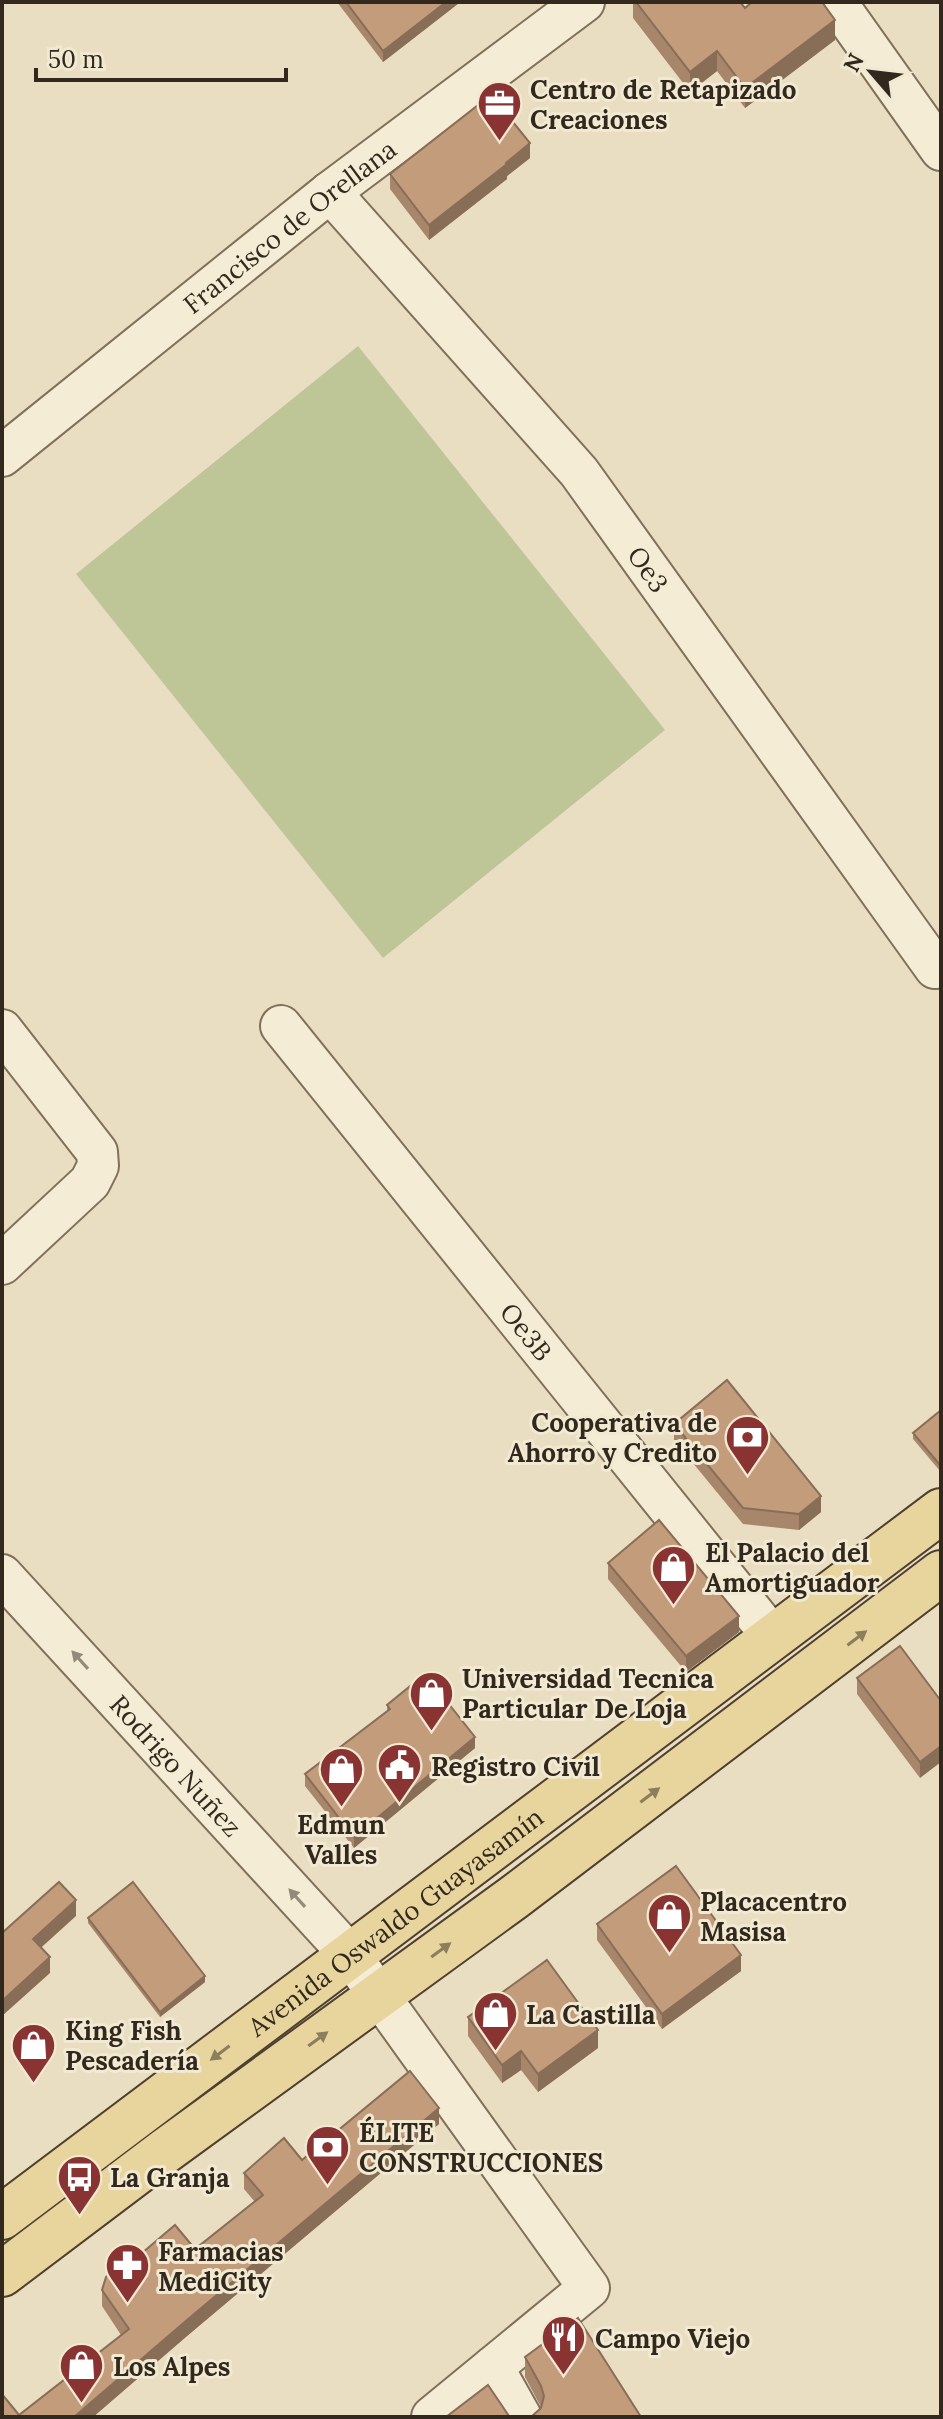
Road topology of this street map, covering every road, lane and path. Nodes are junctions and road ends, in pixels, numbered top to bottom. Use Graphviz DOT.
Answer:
graph roads {
  1 [pos="584,2"];
  2 [pos="836,2"];
  3 [pos="941,150"];
  4 [pos="330,192"];
  5 [pos="2,456"];
  6 [pos="935,968"];
  7 [pos="281,1026"];
  8 [pos="2,1030"];
  9 [pos="2,1264"];
  10 [pos="941,1511"];
  11 [pos="941,1573"];
  12 [pos="2,1575"];
  13 [pos="772,1636"];
  14 [pos="350,1955"];
  15 [pos="378,1996"];
  16 [pos="2,2217"];
  17 [pos="2,2274"];
  18 [pos="493,2367"];
  19 [pos="432,2417"];
  20 [pos="521,2417"];
  1 -- 4 [label="street, Francisco de Orellana"];
  2 -- 3 [label="street"];
  4 -- 5 [label="street, Francisco de Orellana"];
  4 -- 6 [label="street, Oe3"];
  7 -- 13 [label="street, Oe3B"];
  8 -- 9 [label="street"];
  10 -- 13 [label="main road, Avenida Oswaldo Guayasamín"];
  15 -- 11 [label="main road, Avenida Oswaldo Guayasamín, one-way"];
  14 -- 12 [label="street, Rodrigo Nuñez, one-way"];
  13 -- 14 [label="main road, Avenida Oswaldo Guayasamín"];
  14 -- 15 [label="street, Rodrigo Nuñez"];
  14 -- 16 [label="main road, Avenida Oswaldo Guayasamín, one-way"];
  17 -- 15 [label="main road, Avenida Oswaldo Guayasamín, one-way"];
  15 -- 18 [label="street, Rodrigo Nuñez"];
  18 -- 19 [label="street"];
  18 -- 20 [label="street"];
}
